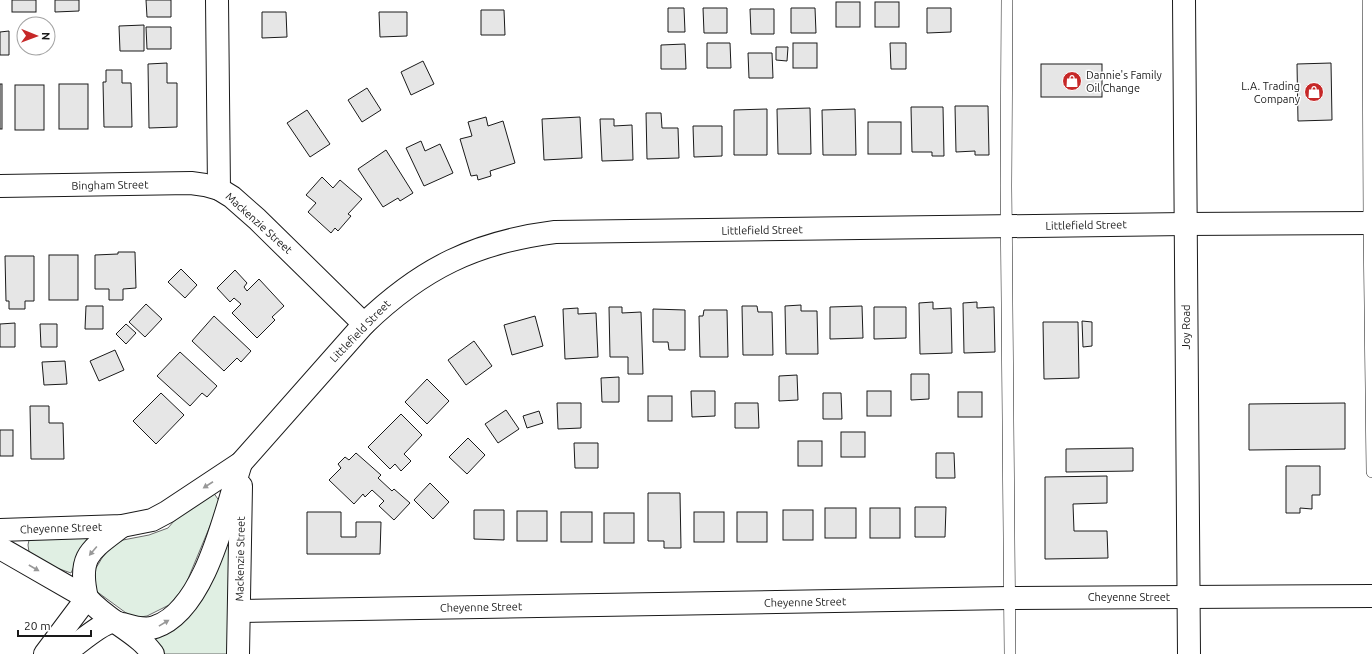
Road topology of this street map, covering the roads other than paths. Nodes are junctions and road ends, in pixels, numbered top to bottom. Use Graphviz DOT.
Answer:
graph roads {
  1 [pos="217,0"];
  2 [pos="1007,0"];
  3 [pos="1184,0"];
  4 [pos="1368,0"];
  5 [pos="1370,34"];
  6 [pos="0,186"];
  7 [pos="219,189"];
  8 [pos="1370,223"];
  9 [pos="1185,224"];
  10 [pos="1007,226"];
  11 [pos="364,324"];
  12 [pos="1372,419"];
  13 [pos="241,463"];
  14 [pos="1372,472"];
  15 [pos="122,526"];
  16 [pos="0,530"];
  17 [pos="0,548"];
  18 [pos="1372,596"];
  19 [pos="1188,597"];
  20 [pos="87,598"];
  21 [pos="1009,598"];
  22 [pos="239,611"];
  23 [pos="114,622"];
  24 [pos="45,654"];
  25 [pos="63,654"];
  26 [pos="153,654"];
  27 [pos="238,654"];
  28 [pos="1010,654"];
  29 [pos="1189,654"];
  1 -- 7 [label="street, Mackenzie Street"];
  2 -- 10 [label="lane"];
  3 -- 9 [label="street, Joy Road"];
  4 -- 5 [label="lane"];
  5 -- 8 [label="lane"];
  6 -- 7 [label="street, Bingham Street"];
  7 -- 11 [label="street, Mackenzie Street"];
  8 -- 9 [label="street, Littlefield Street"];
  8 -- 12 [label="lane"];
  9 -- 10 [label="street, Littlefield Street"];
  9 -- 19 [label="street, Joy Road"];
  10 -- 11 [label="street, Littlefield Street"];
  10 -- 21 [label="lane"];
  11 -- 13 [label="street, Littlefield Street"];
  12 -- 14 [label="lane"];
  13 -- 15 [label="street, Littlefield Street, one-way"];
  13 -- 22 [label="street, Mackenzie Street"];
  23 -- 13 [label="street, Littlefield Street, one-way"];
  15 -- 16 [label="street, Cheyenne Street"];
  15 -- 20 [label="street, Littlefield Street, one-way"];
  17 -- 20 [label="street, one-way"];
  18 -- 19 [label="street, Cheyenne Street"];
  19 -- 21 [label="street, Cheyenne Street"];
  19 -- 29 [label="street, Joy Road"];
  20 -- 23 [label="street"];
  20 -- 24 [label="street"];
  21 -- 22 [label="street, Cheyenne Street"];
  21 -- 28 [label="lane"];
  22 -- 27 [label="street, Mackenzie Street"];
  23 -- 25 [label="street"];
  23 -- 26 [label="street"];
}
